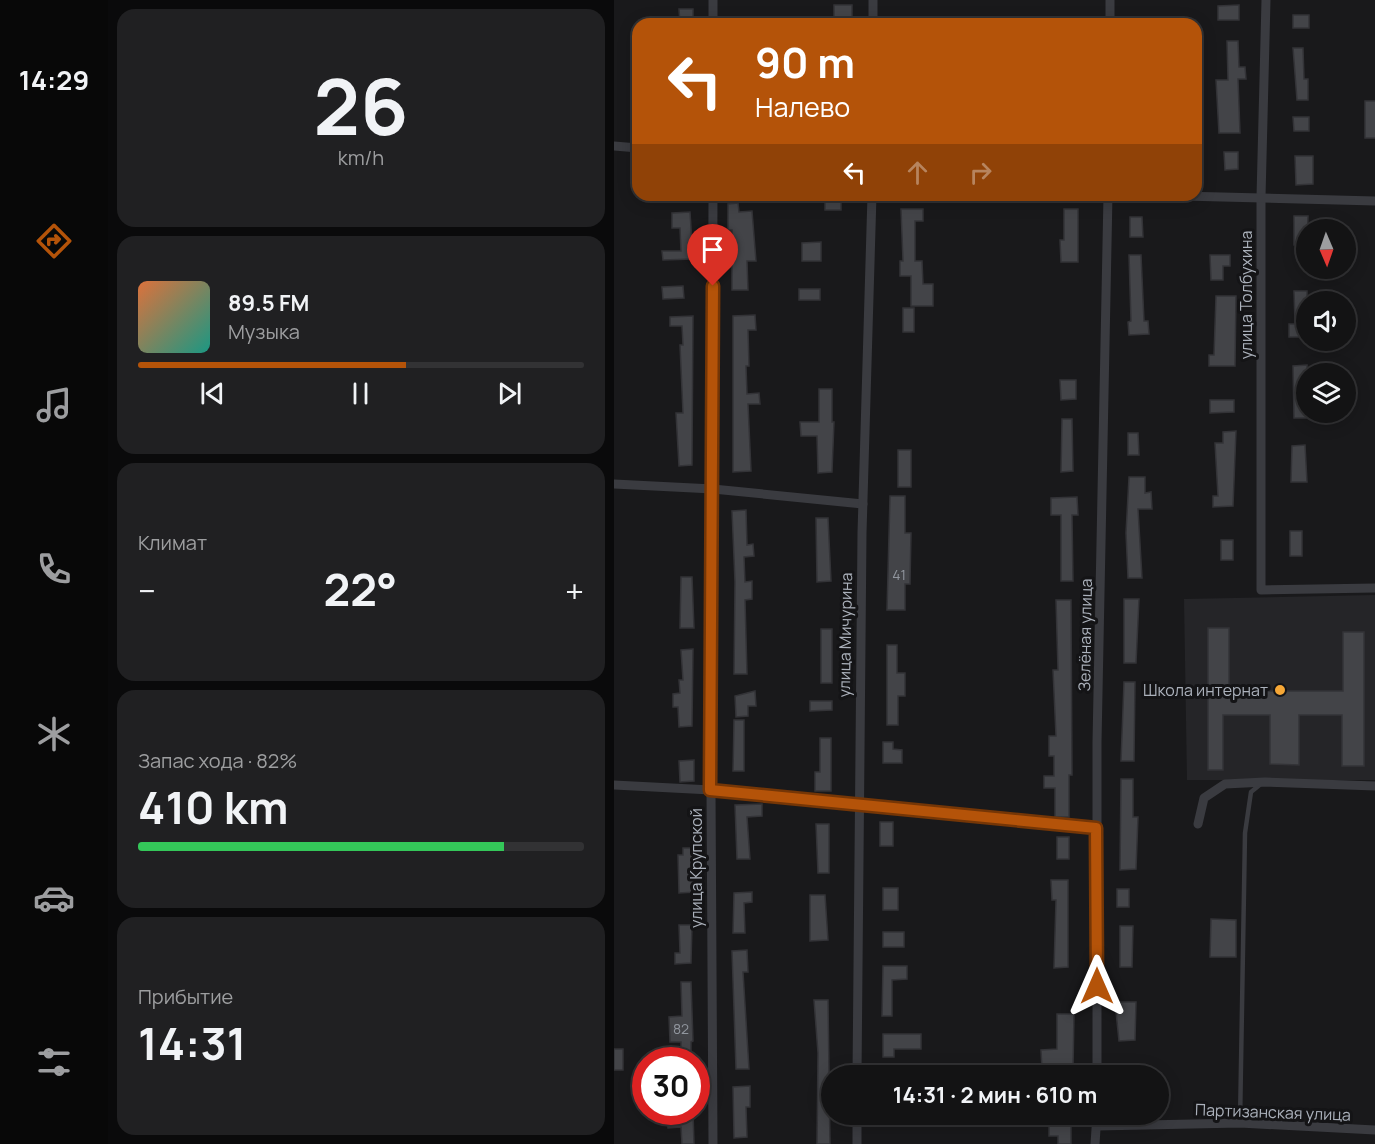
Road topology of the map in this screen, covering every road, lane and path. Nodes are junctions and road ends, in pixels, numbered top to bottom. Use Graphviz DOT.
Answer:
graph roads {
  1 [pos="713,0"];
  2 [pos="873,0"];
  3 [pos="1110,0"];
  4 [pos="1266,0"];
  5 [pos="713,18"];
  6 [pos="873,18"];
  7 [pos="1110,18"];
  8 [pos="614,146"];
  9 [pos="632,148"];
  10 [pos="1261,197"];
  11 [pos="1202,198"];
  12 [pos="713,201"];
  13 [pos="872,201"];
  14 [pos="1108,201"];
  15 [pos="1376,201"];
  16 [pos="614,484"];
  17 [pos="713,489"];
  18 [pos="863,504"];
  19 [pos="1376,588"];
  20 [pos="1265,782"];
  21 [pos="614,785"];
  22 [pos="1376,786"];
  23 [pos="710,790"];
  24 [pos="857,807"];
  25 [pos="1198,824"];
  26 [pos="1096,828"];
  27 [pos="857,1065"];
  28 [pos="1097,1065"];
  29 [pos="1240,1123"];
  30 [pos="857,1125"];
  31 [pos="1097,1126"];
  32 [pos="1376,1130"];
  33 [pos="713,1144"];
  34 [pos="857,1144"];
  35 [pos="1096,1144"];
  1 -- 5 [label="street"];
  2 -- 6 [label="street"];
  3 -- 7 [label="street"];
  4 -- 10 [label="street, улица Толбухина"];
  8 -- 9 [label="street"];
  10 -- 11 [label="street"];
  10 -- 15 [label="street"];
  10 -- 19 [label="street, улица Толбухина"];
  12 -- 17 [label="street, улица Крупской"];
  13 -- 18 [label="street, улица Мичурина"];
  14 -- 26 [label="street, Зелёная улица"];
  16 -- 17 [label="street"];
  17 -- 18 [label="street"];
  17 -- 23 [label="street, улица Крупской"];
  18 -- 24 [label="street, улица Мичурина"];
  20 -- 22 [label="street"];
  20 -- 25 [label="street"];
  20 -- 29 [label="lane"];
  21 -- 23 [label="street"];
  23 -- 24 [label="street"];
  23 -- 33 [label="street, улица Крупской"];
  24 -- 26 [label="street"];
  24 -- 27 [label="street, улица Мичурина"];
  26 -- 28 [label="street, Зелёная улица"];
  29 -- 31 [label="street, Партизанская улица"];
  29 -- 32 [label="street, Партизанская улица"];
  30 -- 34 [label="street"];
  31 -- 35 [label="street"];
}
